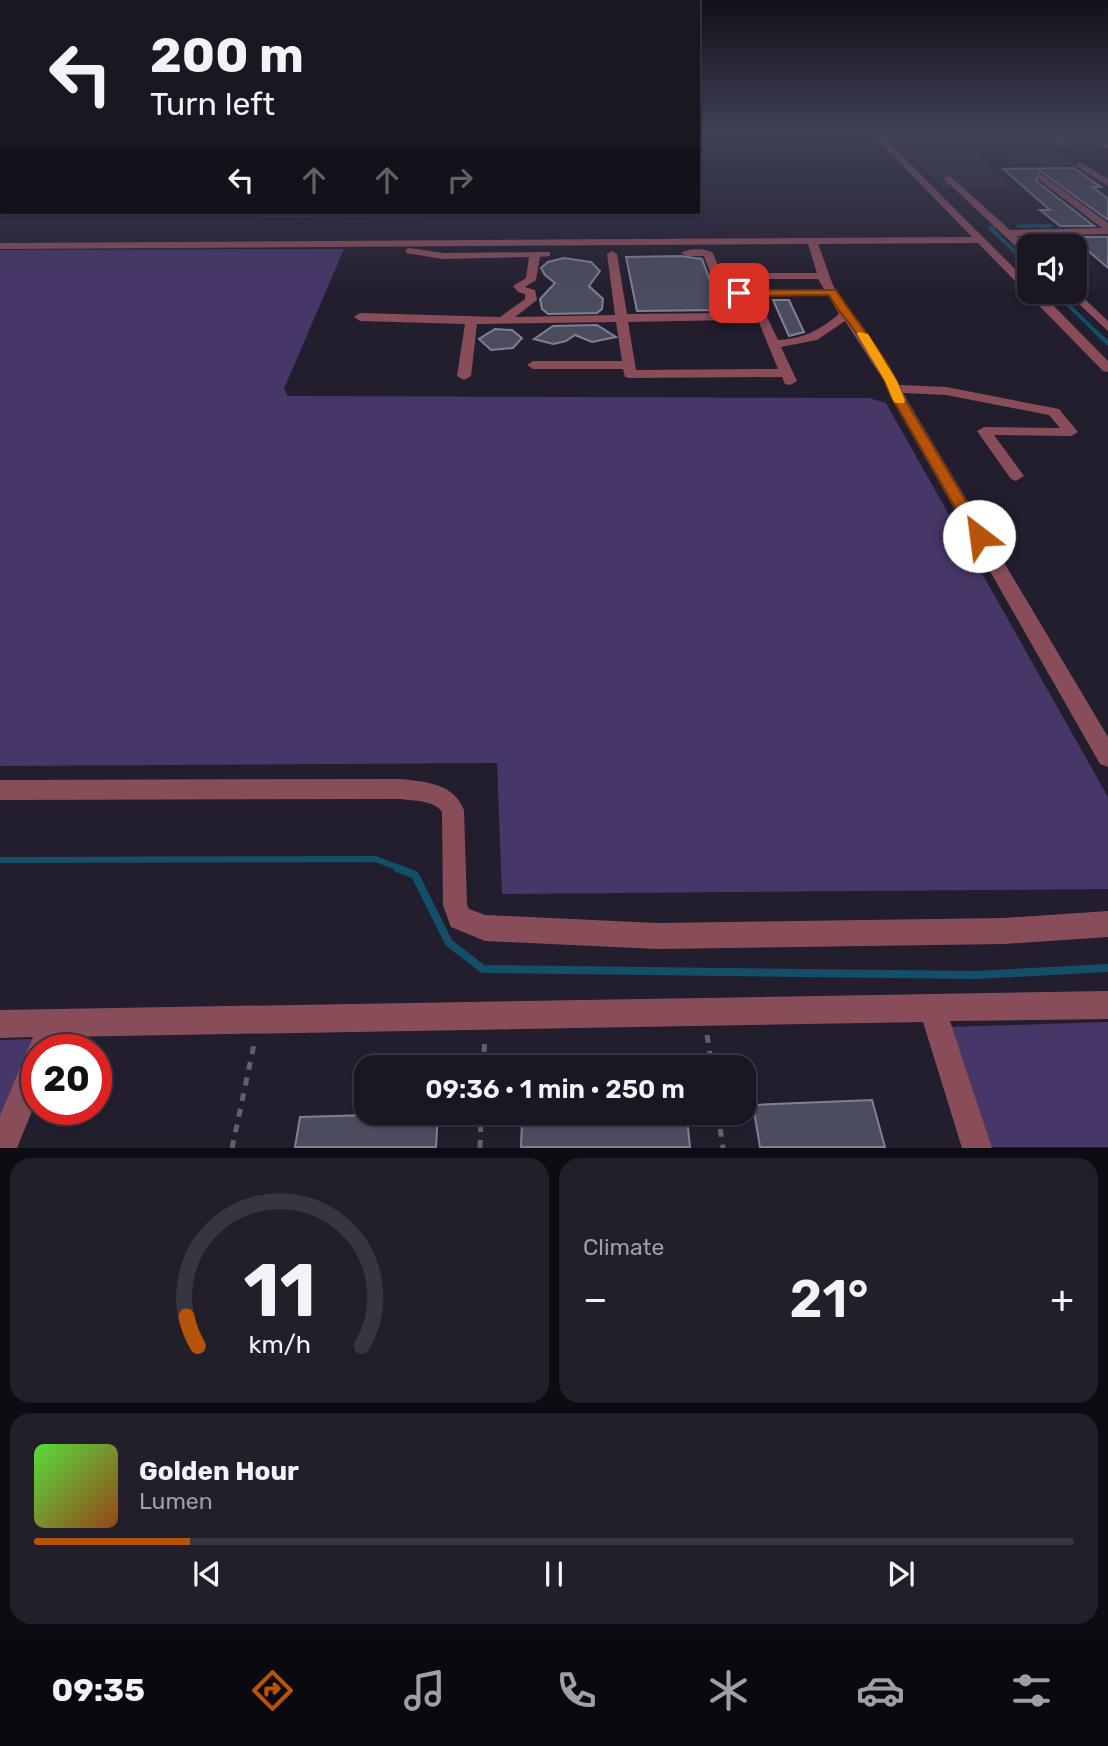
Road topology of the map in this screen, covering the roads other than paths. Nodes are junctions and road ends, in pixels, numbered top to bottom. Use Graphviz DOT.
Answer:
graph roads {
  1 [pos="928,187"];
  2 [pos="956,187"];
  3 [pos="1053,187"];
  4 [pos="1108,229"];
  5 [pos="1096,231"];
  6 [pos="1007,233"];
  7 [pos="981,240"];
  8 [pos="1108,240"];
  9 [pos="812,242"];
  10 [pos="1017,242"];
  11 [pos="376,243"];
  12 [pos="0,246"];
  13 [pos="535,254"];
  14 [pos="612,254"];
  15 [pos="822,276"];
  16 [pos="1017,276"];
  17 [pos="832,292"];
  18 [pos="1045,304"];
  19 [pos="1084,304"];
  20 [pos="845,315"];
  21 [pos="732,316"];
  22 [pos="360,317"];
  23 [pos="622,319"];
  24 [pos="503,320"];
  25 [pos="471,321"];
  26 [pos="1108,327"];
  27 [pos="774,344"];
  28 [pos="533,365"];
  29 [pos="628,365"];
  30 [pos="1108,368"];
  31 [pos="464,376"];
  32 [pos="895,389"];
  33 [pos="1016,476"];
  34 [pos="1108,757"];
  35 [pos="0,790"];
  36 [pos="1108,924"];
  37 [pos="1108,1005"];
  38 [pos="932,1008"];
  39 [pos="52,1023"];
  40 [pos="0,1024"];
  41 [pos="48,1034"];
  42 [pos="21,1101"];
  43 [pos="2,1147"];
  44 [pos="977,1147"];
  1 -- 7 [label="street"];
  2 -- 6 [label="street"];
  3 -- 4 [label="street"];
  4 -- 5 [label="street"];
  5 -- 6 [label="street"];
  5 -- 8 [label="street"];
  6 -- 10 [label="street"];
  7 -- 9 [label="street"];
  7 -- 16 [label="street"];
  9 -- 11 [label="street"];
  9 -- 15 [label="street"];
  11 -- 12 [label="street"];
  11 -- 13 [label="street"];
  13 -- 14 [label="street"];
  13 -- 24 [label="street"];
  14 -- 21 [label="street"];
  14 -- 23 [label="street"];
  15 -- 17 [label="street"];
  15 -- 17 [label="street"];
  17 -- 20 [label="street"];
  18 -- 30 [label="street"];
  19 -- 26 [label="street"];
  20 -- 27 [label="street"];
  20 -- 32 [label="street"];
  21 -- 23 [label="street"];
  21 -- 27 [label="street"];
  22 -- 25 [label="street"];
  23 -- 24 [label="street"];
  23 -- 29 [label="street"];
  24 -- 25 [label="street"];
  25 -- 31 [label="street"];
  27 -- 29 [label="street"];
  28 -- 29 [label="street"];
  32 -- 33 [label="street"];
  32 -- 34 [label="street"];
  35 -- 36 [label="street"];
  37 -- 38 [label="street"];
  38 -- 39 [label="street"];
  38 -- 44 [label="street"];
  39 -- 40 [label="street"];
  39 -- 41 [label="street"];
  42 -- 43 [label="street"];
}
